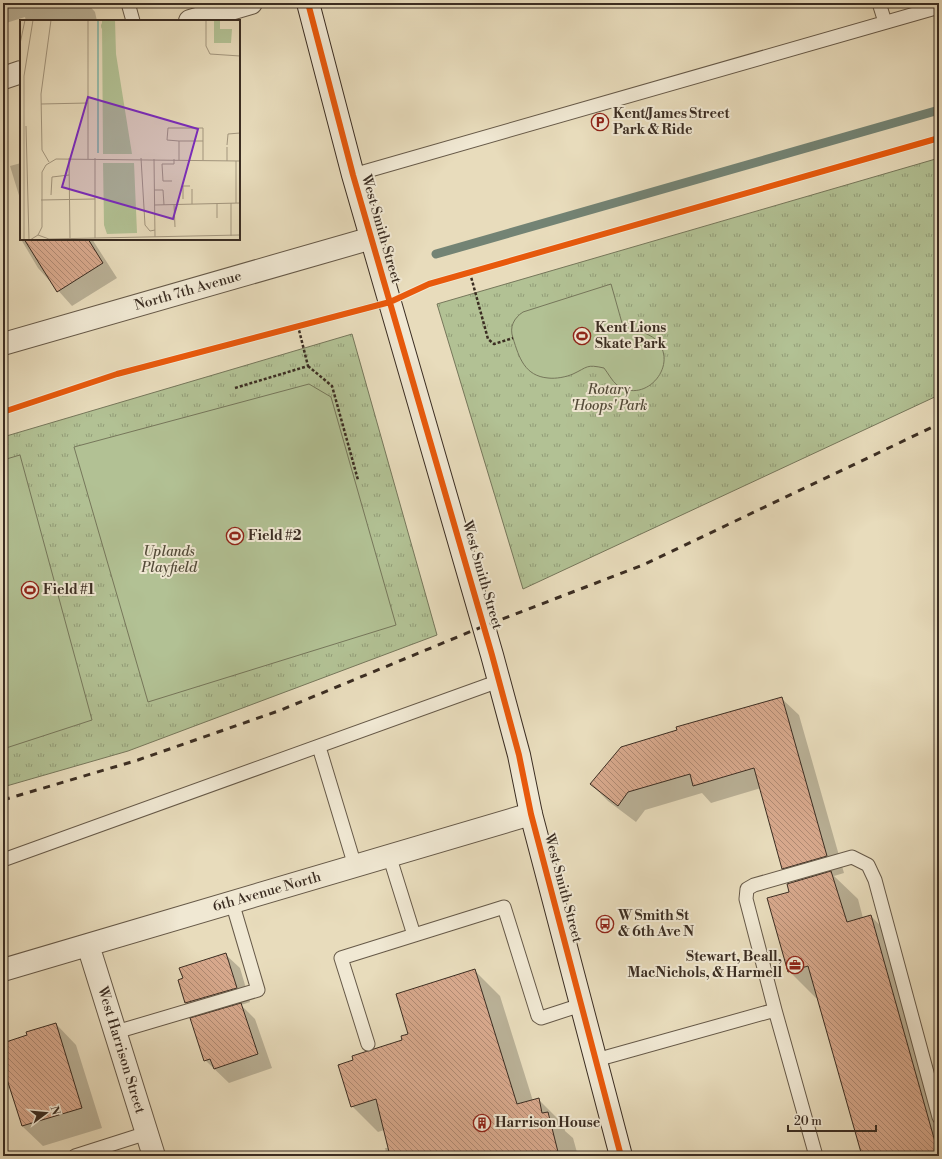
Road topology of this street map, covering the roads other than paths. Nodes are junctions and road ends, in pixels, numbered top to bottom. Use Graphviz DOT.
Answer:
graph roads {
  1 [pos="128,3"];
  2 [pos="251,3"];
  3 [pos="308,3"];
  4 [pos="879,3"];
  5 [pos="939,7"];
  6 [pos="133,20"];
  7 [pos="193,20"];
  8 [pos="885,22"];
  9 [pos="20,72"];
  10 [pos="3,78"];
  11 [pos="353,174"];
  12 [pos="372,238"];
  13 [pos="3,344"];
  14 [pos="499,681"];
  15 [pos="319,747"];
  16 [pos="531,814"];
  17 [pos="389,855"];
  18 [pos="3,860"];
  19 [pos="355,866"];
  20 [pos="232,902"];
  21 [pos="414,935"];
  22 [pos="88,944"];
  23 [pos="3,970"];
  24 [pos="581,1005"];
  25 [pos="775,1010"];
  26 [pos="116,1032"];
  27 [pos="368,1044"];
  28 [pos="596,1060"];
  29 [pos="939,1117"];
  30 [pos="147,1133"];
  31 [pos="75,1156"];
  32 [pos="154,1156"];
  33 [pos="621,1156"];
  34 [pos="816,1156"];
  1 -- 6 [label="lane"];
  2 -- 7 [label="street"];
  3 -- 11 [label="street, West Smith Street"];
  4 -- 8 [label="lane"];
  5 -- 8 [label="lane"];
  8 -- 11 [label="lane"];
  9 -- 10 [label="street"];
  11 -- 12 [label="street, West Smith Street"];
  12 -- 13 [label="street, North 7th Avenue"];
  12 -- 14 [label="street, West Smith Street"];
  14 -- 15 [label="lane"];
  14 -- 16 [label="street, West Smith Street"];
  15 -- 18 [label="lane"];
  15 -- 19 [label="lane"];
  16 -- 17 [label="street, 6th Avenue North"];
  16 -- 24 [label="street, West Smith Street"];
  17 -- 19 [label="street, 6th Avenue North"];
  17 -- 21 [label="lane"];
  19 -- 20 [label="street, 6th Avenue North"];
  20 -- 22 [label="street, 6th Avenue North"];
  20 -- 26 [label="lane"];
  21 -- 24 [label="lane"];
  21 -- 27 [label="lane"];
  22 -- 23 [label="street, 6th Avenue North"];
  22 -- 26 [label="street, West Harrison Street"];
  24 -- 28 [label="street, West Smith Street"];
  25 -- 28 [label="lane"];
  25 -- 29 [label="lane"];
  25 -- 34 [label="lane"];
  26 -- 30 [label="street, West Harrison Street"];
  28 -- 33 [label="street, West Smith Street"];
  30 -- 31 [label="lane"];
  30 -- 32 [label="street, West Harrison Street"];
}
